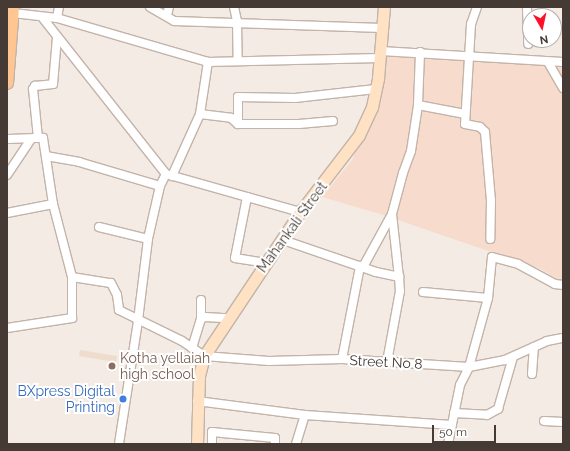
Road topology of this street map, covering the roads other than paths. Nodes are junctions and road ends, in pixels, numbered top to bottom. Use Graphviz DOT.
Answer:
graph roads {
  1 [pos="59,7"];
  2 [pos="150,7"];
  3 [pos="234,7"];
  4 [pos="384,7"];
  5 [pos="476,7"];
  6 [pos="13,10"];
  7 [pos="168,11"];
  8 [pos="42,17"];
  9 [pos="57,18"];
  10 [pos="237,21"];
  11 [pos="382,28"];
  12 [pos="57,37"];
  13 [pos="420,52"];
  14 [pos="380,54"];
  15 [pos="468,55"];
  16 [pos="238,60"];
  17 [pos="208,62"];
  18 [pos="548,62"];
  19 [pos="563,62"];
  20 [pos="7,83"];
  21 [pos="563,88"];
  22 [pos="375,89"];
  23 [pos="418,105"];
  24 [pos="200,114"];
  25 [pos="465,114"];
  26 [pos="333,121"];
  27 [pos="238,124"];
  28 [pos="34,138"];
  29 [pos="8,139"];
  30 [pos="46,156"];
  31 [pos="7,175"];
  32 [pos="169,175"];
  33 [pos="160,186"];
  34 [pos="247,197"];
  35 [pos="53,204"];
  36 [pos="300,212"];
  37 [pos="7,213"];
  38 [pos="392,214"];
  39 [pos="99,227"];
  40 [pos="148,239"];
  41 [pos="490,239"];
  42 [pos="283,240"];
  43 [pos="266,263"];
  44 [pos="362,267"];
  45 [pos="400,276"];
  46 [pos="72,277"];
  47 [pos="563,285"];
  48 [pos="423,292"];
  49 [pos="488,298"];
  50 [pos="201,300"];
  51 [pos="228,318"];
  52 [pos="202,319"];
  53 [pos="138,321"];
  54 [pos="7,328"];
  55 [pos="563,338"];
  56 [pos="534,347"];
  57 [pos="192,348"];
  58 [pos="204,356"];
  59 [pos="513,356"];
  60 [pos="342,359"];
  61 [pos="387,362"];
  62 [pos="469,367"];
  63 [pos="532,374"];
  64 [pos="197,401"];
  65 [pos="454,413"];
  66 [pos="305,415"];
  67 [pos="544,421"];
  68 [pos="563,422"];
  69 [pos="452,425"];
  70 [pos="119,444"];
  71 [pos="197,444"];
  72 [pos="212,444"];
  73 [pos="275,444"];
  74 [pos="296,444"];
  75 [pos="448,444"];
  1 -- 9 [label="street"];
  2 -- 7 [label="street"];
  3 -- 10 [label="street"];
  4 -- 11 [label="street, Mahankali Street"];
  5 -- 15 [label="street"];
  6 -- 8 [label="street"];
  6 -- 20 [label="main road"];
  7 -- 10 [label="street"];
  8 -- 9 [label="street"];
  8 -- 12 [label="street"];
  9 -- 17 [label="street"];
  10 -- 11 [label="street"];
  10 -- 16 [label="street"];
  11 -- 14 [label="street, Mahankali Street"];
  12 -- 28 [label="street"];
  12 -- 32 [label="street"];
  13 -- 14 [label="street"];
  13 -- 15 [label="street"];
  13 -- 23 [label="street"];
  14 -- 16 [label="street"];
  14 -- 22 [label="street, Mahankali Street"];
  15 -- 18 [label="street"];
  15 -- 25 [label="street"];
  16 -- 17 [label="street"];
  17 -- 24 [label="street"];
  18 -- 19 [label="street"];
  18 -- 21 [label="street"];
  22 -- 27 [label="street"];
  22 -- 36 [label="street, Mahankali Street"];
  23 -- 25 [label="street"];
  23 -- 38 [label="street"];
  24 -- 27 [label="street"];
  24 -- 32 [label="street"];
  25 -- 41 [label="street"];
  26 -- 27 [label="street"];
  28 -- 29 [label="street"];
  28 -- 30 [label="street"];
  28 -- 31 [label="street"];
  30 -- 33 [label="street"];
  30 -- 35 [label="street"];
  32 -- 33 [label="street"];
  32 -- 34 [label="street"];
  33 -- 40 [label="street"];
  34 -- 36 [label="street"];
  34 -- 43 [label="street"];
  35 -- 37 [label="street"];
  35 -- 46 [label="street"];
  36 -- 42 [label="street, Mahankali Street"];
  38 -- 44 [label="street"];
  38 -- 45 [label="street"];
  39 -- 40 [label="street"];
  40 -- 53 [label="street"];
  42 -- 43 [label="street, Mahankali Street"];
  42 -- 44 [label="street"];
  43 -- 51 [label="street, Mahankali Street"];
  44 -- 45 [label="street"];
  44 -- 60 [label="street"];
  45 -- 61 [label="street"];
  46 -- 53 [label="street"];
  46 -- 54 [label="street"];
  47 -- 49 [label="street"];
  48 -- 49 [label="street"];
  49 -- 62 [label="street"];
  50 -- 52 [label="street"];
  51 -- 52 [label="street"];
  51 -- 58 [label="street, Mahankali Street"];
  52 -- 57 [label="street"];
  53 -- 57 [label="street"];
  53 -- 70 [label="street"];
  55 -- 56 [label="street, Street No 8"];
  56 -- 59 [label="street, Street No 8"];
  56 -- 63 [label="street"];
  57 -- 58 [label="street"];
  58 -- 60 [label="street, Street No 8"];
  58 -- 64 [label="street, Mahankali Street"];
  59 -- 62 [label="street, Street No 8"];
  59 -- 65 [label="street"];
  60 -- 61 [label="street, Street No 8"];
  61 -- 62 [label="street, Street No 8"];
  62 -- 65 [label="street"];
  64 -- 66 [label="street"];
  64 -- 71 [label="street, Mahankali Street"];
  65 -- 69 [label="street"];
  66 -- 69 [label="street"];
  66 -- 74 [label="street"];
  67 -- 68 [label="street"];
  69 -- 75 [label="street"];
  72 -- 73 [label="street"];
}
